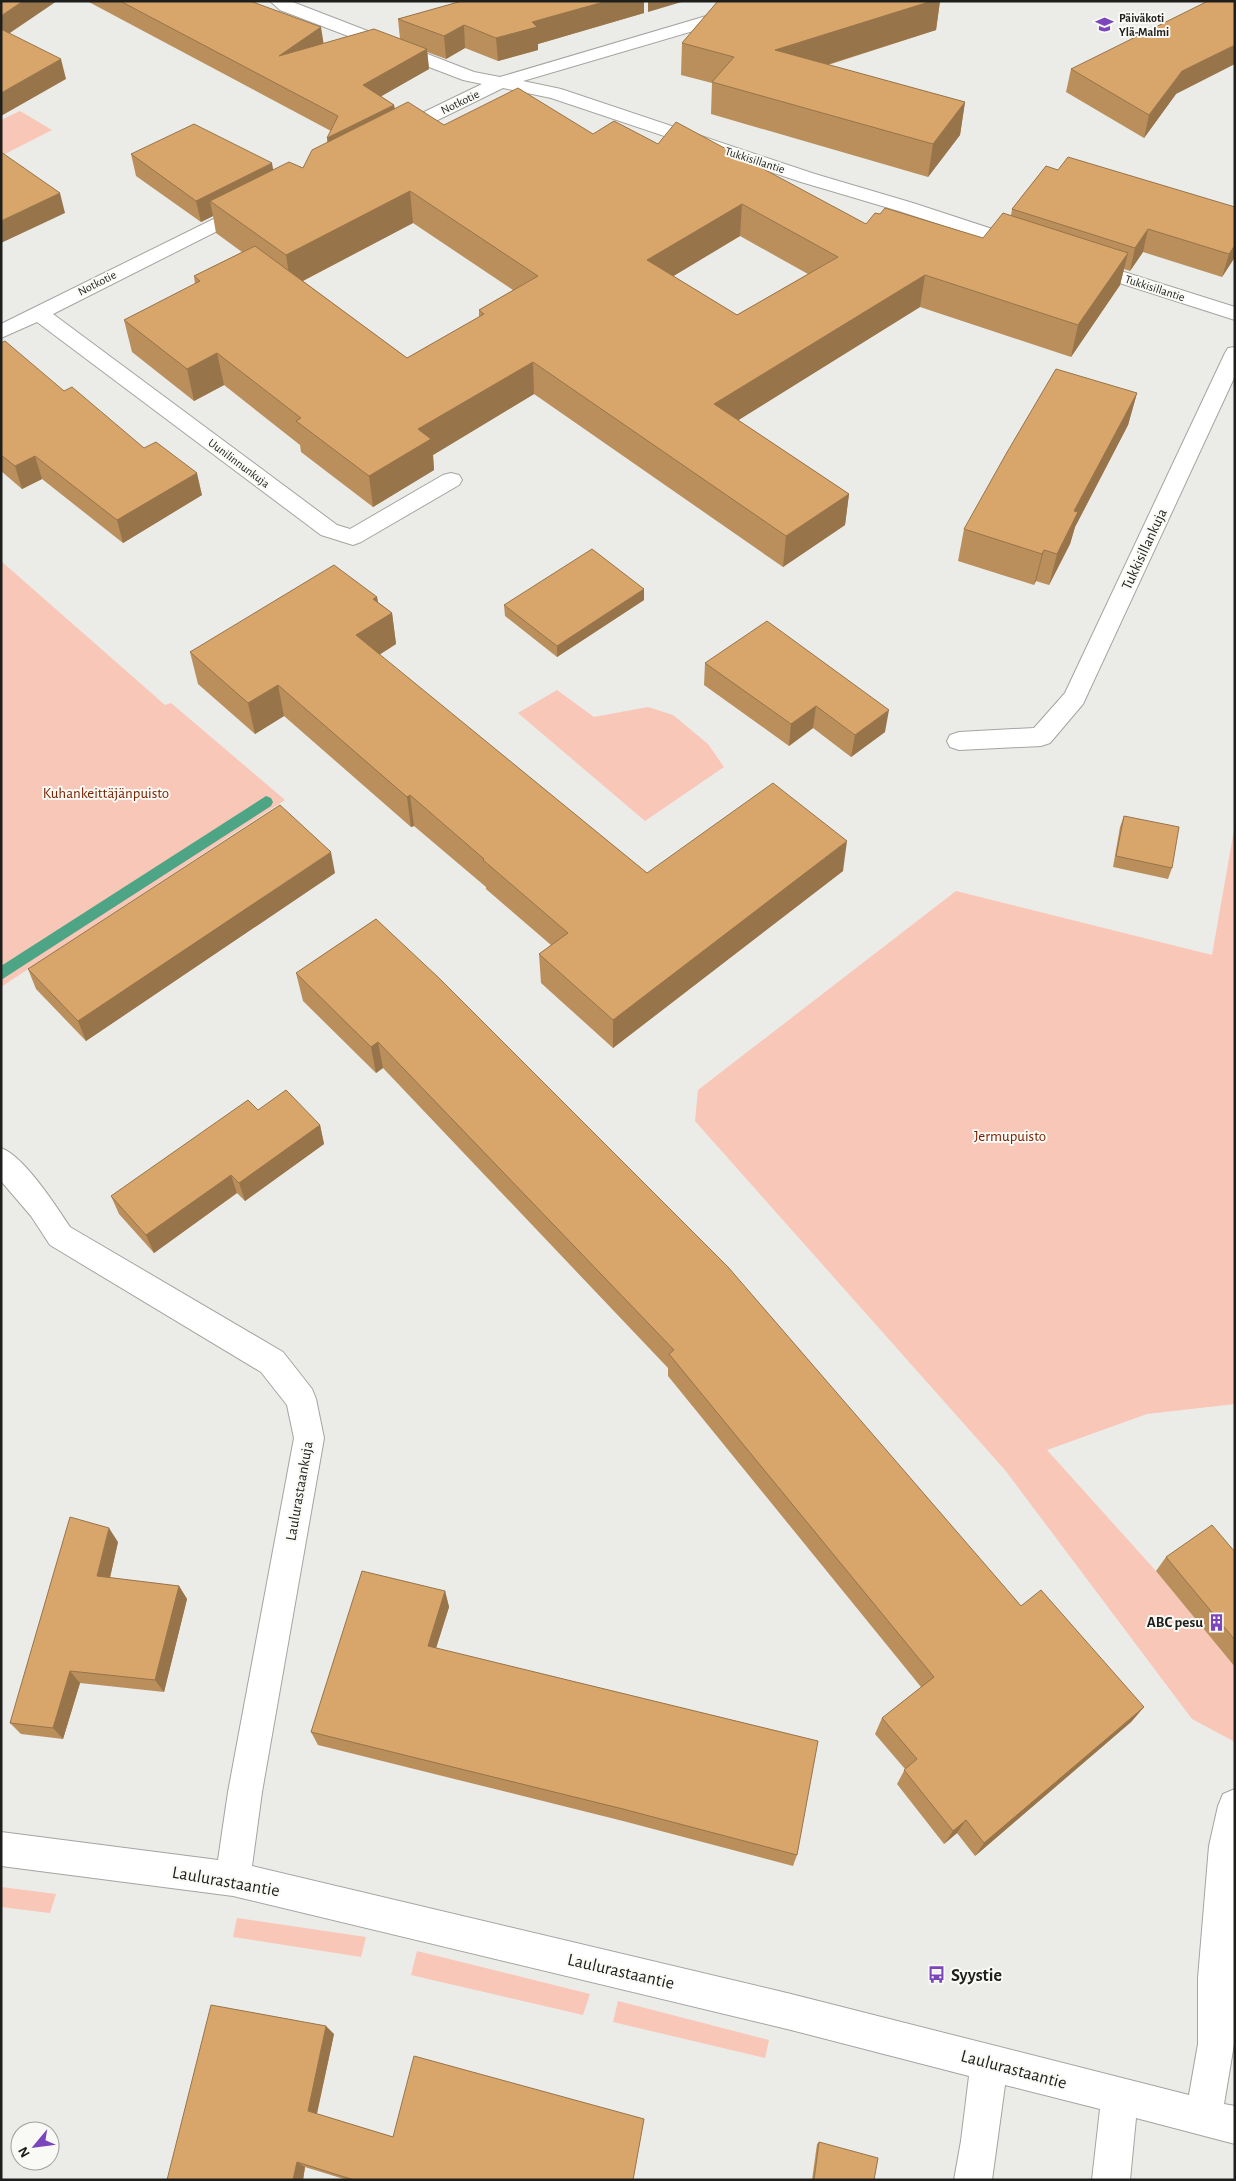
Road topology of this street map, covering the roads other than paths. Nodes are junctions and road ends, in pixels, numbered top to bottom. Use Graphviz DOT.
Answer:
graph roads {
  1 [pos="278,1"];
  2 [pos="776,1"];
  3 [pos="501,82"];
  4 [pos="378,142"];
  5 [pos="264,199"];
  6 [pos="1044,252"];
  7 [pos="1071,261"];
  8 [pos="38,313"];
  9 [pos="1235,314"];
  10 [pos="1,332"];
  11 [pos="1235,353"];
  12 [pos="451,480"];
  13 [pos="959,741"];
  14 [pos="1,1160"];
  15 [pos="1235,1806"];
  16 [pos="1230,1847"];
  17 [pos="1,1850"];
  18 [pos="233,1879"];
  19 [pos="1226,1981"];
  20 [pos="988,2061"];
  21 [pos="1120,2097"];
  22 [pos="1219,2121"];
  23 [pos="973,2180"];
  24 [pos="1111,2180"];
  1 -- 3 [label="street, Tukkisillantie"];
  2 -- 3 [label="street, Notkotie"];
  3 -- 4 [label="street, Notkotie"];
  3 -- 6 [label="street, Tukkisillantie"];
  5 -- 8 [label="street, Notkotie"];
  7 -- 9 [label="street, Tukkisillantie"];
  8 -- 10 [label="street, Notkotie"];
  8 -- 12 [label="street, Uunilinnunkuja"];
  11 -- 13 [label="street, Tukkisillankuja"];
  14 -- 18 [label="street, Laulurastaankuja"];
  15 -- 16 [label="street"];
  16 -- 19 [label="street"];
  17 -- 18 [label="street, Laulurastaantie"];
  18 -- 20 [label="street, Laulurastaantie"];
  19 -- 22 [label="street"];
  20 -- 21 [label="street, Laulurastaantie"];
  20 -- 23 [label="street"];
  21 -- 22 [label="street, Laulurastaantie"];
  21 -- 24 [label="street"];
}
